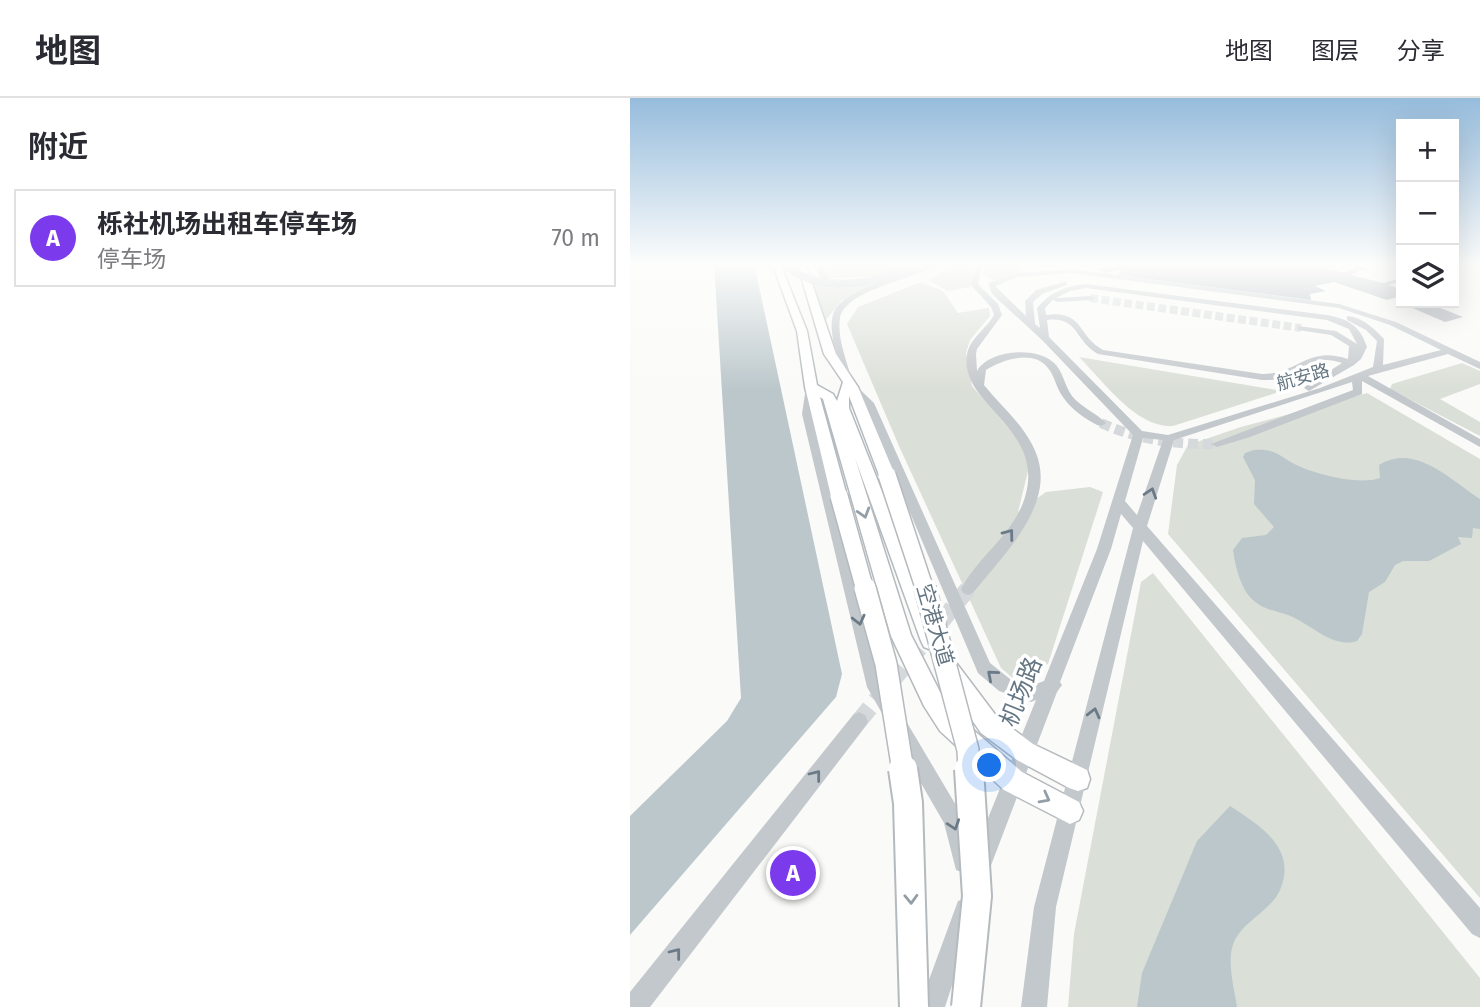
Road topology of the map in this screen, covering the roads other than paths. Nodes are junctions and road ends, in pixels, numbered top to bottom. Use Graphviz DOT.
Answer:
graph roads {
  1 [pos="794,305"];
  2 [pos="815,305"];
  3 [pos="841,305"];
  4 [pos="851,305"];
  5 [pos="994,305"];
  6 [pos="1010,305"];
  7 [pos="1028,305"];
  8 [pos="1044,305"];
  9 [pos="1052,305"];
  10 [pos="1201,305"];
  11 [pos="1311,305"];
  12 [pos="1327,305"];
  13 [pos="1042,316"];
  14 [pos="836,321"];
  15 [pos="1031,324"];
  16 [pos="1301,328"];
  17 [pos="1045,338"];
  18 [pos="1448,351"];
  19 [pos="1351,363"];
  20 [pos="1380,364"];
  21 [pos="1480,366"];
  22 [pos="1359,378"];
  23 [pos="847,380"];
  24 [pos="979,382"];
  25 [pos="811,387"];
  26 [pos="1293,398"];
  27 [pos="1101,423"];
  28 [pos="1139,435"];
  29 [pos="1169,438"];
  30 [pos="1217,443"];
  31 [pos="1480,444"];
  32 [pos="1119,503"];
  33 [pos="1140,526"];
  34 [pos="968,589"];
  35 [pos="1053,685"];
  36 [pos="859,721"];
  37 [pos="1025,752"];
  38 [pos="1077,779"];
  39 [pos="1013,781"];
  40 [pos="1070,811"];
  41 [pos="965,911"];
  42 [pos="1480,926"];
  43 [pos="634,1007"];
  44 [pos="914,1007"];
  45 [pos="932,1007"];
  46 [pos="966,1007"];
  47 [pos="1034,1007"];
  1 -- 25 [label="main road"];
  2 -- 23 [label="main road, 空港大道"];
  3 -- 14 [label="street"];
  4 -- 14 [label="street"];
  5 -- 24 [label="street"];
  6 -- 15 [label="street"];
  7 -- 15 [label="street"];
  8 -- 13 [label="street"];
  9 -- 13 [label="street"];
  10 -- 19 [label="street"];
  11 -- 20 [label="street"];
  12 -- 18 [label="street"];
  13 -- 17 [label="street"];
  13 -- 19 [label="street"];
  14 -- 23 [label="street"];
  15 -- 17 [label="street"];
  16 -- 19 [label="street"];
  17 -- 28 [label="street"];
  18 -- 20 [label="street, 航安路"];
  18 -- 21 [label="street"];
  19 -- 26 [label="street"];
  20 -- 22 [label="street, 航安路"];
  22 -- 26 [label="street, 航安路"];
  22 -- 30 [label="street"];
  22 -- 31 [label="street"];
  35 -- 23 [label="street, one-way"];
  23 -- 37 [label="main road"];
  23 -- 46 [label="main road, 空港大道, bridge"];
  24 -- 27 [label="street"];
  34 -- 24 [label="street, one-way"];
  25 -- 39 [label="main road, one-way"];
  25 -- 41 [label="street, one-way"];
  25 -- 44 [label="main road, one-way, bridge"];
  26 -- 29 [label="street, 航安路"];
  28 -- 29 [label="street"];
  28 -- 32 [label="street, 机场路"];
  33 -- 29 [label="street, one-way"];
  32 -- 33 [label="street"];
  32 -- 35 [label="street, 机场路"];
  38 -- 33 [label="street, one-way"];
  33 -- 42 [label="street"];
  35 -- 37 [label="street, 机场路"];
  43 -- 36 [label="street, one-way"];
  37 -- 38 [label="main road"];
  37 -- 39 [label="street, 机场路"];
  38 -- 40 [label="street"];
  39 -- 40 [label="main road, one-way"];
  39 -- 41 [label="street, 机场路"];
  40 -- 47 [label="street"];
  41 -- 45 [label="street, 机场路"];
}
